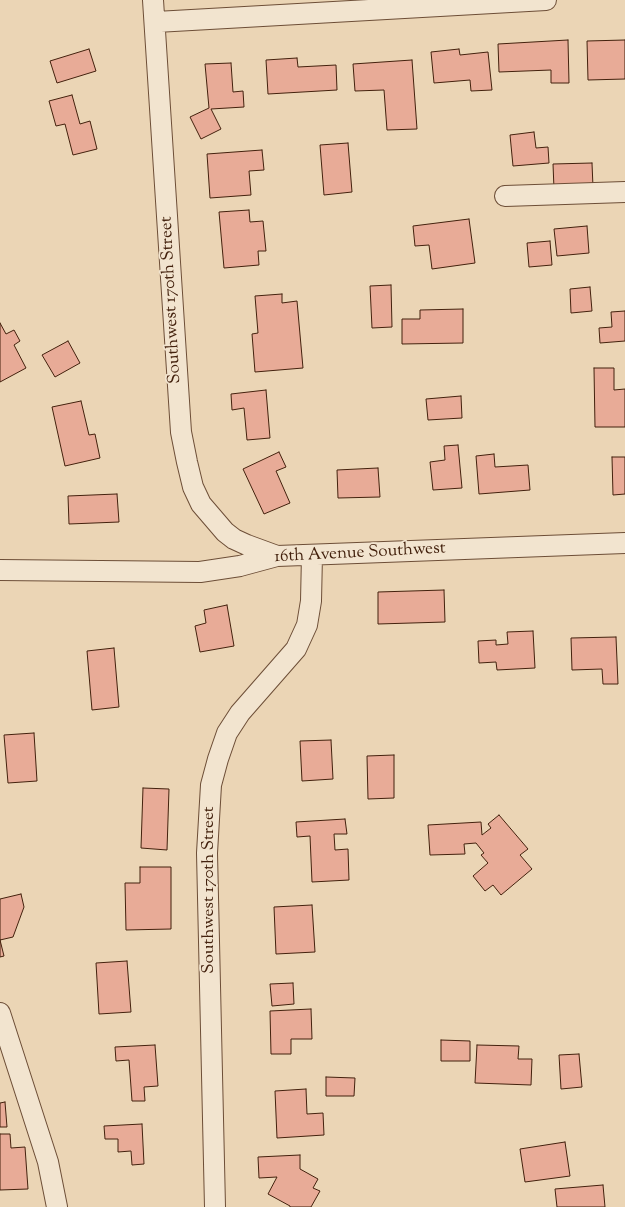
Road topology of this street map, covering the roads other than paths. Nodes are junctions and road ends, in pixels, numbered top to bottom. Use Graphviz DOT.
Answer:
graph roads {
  1 [pos="153,0"];
  2 [pos="546,0"];
  3 [pos="156,22"];
  4 [pos="625,192"];
  5 [pos="505,196"];
  6 [pos="625,543"];
  7 [pos="312,555"];
  8 [pos="277,556"];
  9 [pos="0,570"];
  10 [pos="0,1013"];
  11 [pos="57,1207"];
  12 [pos="215,1207"];
  1 -- 3 [label="street, Southwest 170th Street"];
  2 -- 3 [label="street"];
  3 -- 8 [label="street, Southwest 170th Street"];
  4 -- 5 [label="street"];
  6 -- 7 [label="street, 16th Avenue Southwest"];
  7 -- 8 [label="street, 16th Avenue Southwest"];
  7 -- 12 [label="street, Southwest 170th Street"];
  8 -- 9 [label="street, 16th Avenue Southwest"];
  10 -- 11 [label="street"];
}
